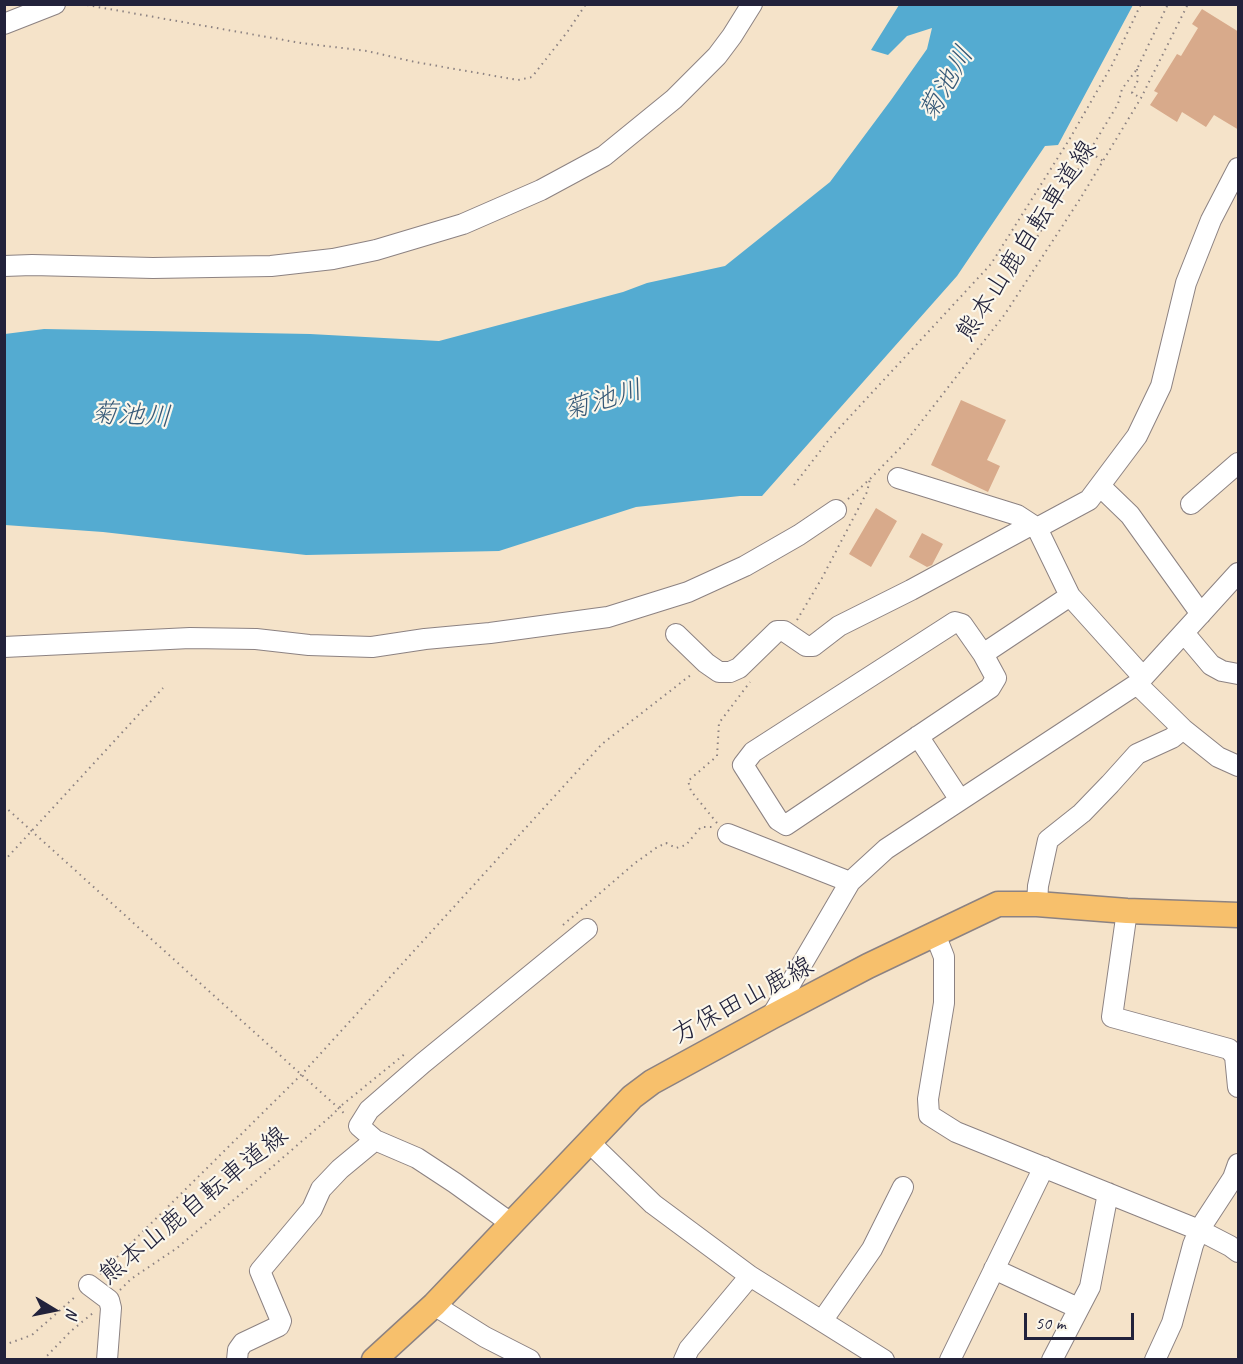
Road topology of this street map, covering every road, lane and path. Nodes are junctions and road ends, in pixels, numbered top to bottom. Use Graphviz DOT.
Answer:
graph roads {
  1 [pos="55,4"];
  2 [pos="81,4"];
  3 [pos="586,4"];
  4 [pos="752,4"];
  5 [pos="1141,4"];
  6 [pos="1168,4"];
  7 [pos="1188,4"];
  8 [pos="4,24"];
  9 [pos="1137,69"];
  10 [pos="1141,98"];
  11 [pos="1090,153"];
  12 [pos="1103,160"];
  13 [pos="1239,168"];
  14 [pos="1025,256"];
  15 [pos="4,266"];
  16 [pos="1239,464"];
  17 [pos="898,478"];
  18 [pos="794,485"];
  19 [pos="1100,486"];
  20 [pos="1191,504"];
  21 [pos="836,510"];
  22 [pos="1034,526"];
  23 [pos="1239,573"];
  24 [pos="1070,596"];
  25 [pos="1201,614"];
  26 [pos="1184,633"];
  27 [pos="676,634"];
  28 [pos="4,647"];
  29 [pos="983,654"];
  30 [pos="706,663"];
  31 [pos="1239,674"];
  32 [pos="1140,681"];
  33 [pos="163,688"];
  34 [pos="1184,729"];
  35 [pos="918,736"];
  36 [pos="1239,766"];
  37 [pos="960,800"];
  38 [pos="4,806"];
  39 [pos="32,831"];
  40 [pos="728,834"];
  41 [pos="4,861"];
  42 [pos="850,882"];
  43 [pos="1037,904"];
  44 [pos="1126,911"];
  45 [pos="1239,915"];
  46 [pos="587,928"];
  47 [pos="935,934"];
  48 [pos="771,1017"];
  49 [pos="302,1074"];
  50 [pos="1239,1087"];
  51 [pos="342,1105"];
  52 [pos="359,1126"];
  53 [pos="375,1140"];
  54 [pos="589,1142"];
  55 [pos="1239,1164"];
  56 [pos="1044,1167"];
  57 [pos="903,1187"];
  58 [pos="1108,1193"];
  59 [pos="512,1224"];
  60 [pos="1199,1230"];
  61 [pos="1239,1252"];
  62 [pos="994,1269"];
  63 [pos="750,1276"];
  64 [pos="89,1285"];
  65 [pos="109,1300"];
  66 [pos="434,1305"];
  67 [pos="1078,1308"];
  68 [pos="822,1321"];
  69 [pos="4,1345"];
  70 [pos="43,1359"];
  71 [pos="107,1359"];
  72 [pos="237,1359"];
  73 [pos="374,1359"];
  74 [pos="530,1359"];
  75 [pos="684,1359"];
  76 [pos="884,1359"];
  77 [pos="950,1359"];
  78 [pos="1052,1359"];
  79 [pos="1155,1359"];
  1 -- 8 [label="street"];
  2 -- 3 [label="path"];
  4 -- 15 [label="street"];
  5 -- 18 [label="path"];
  6 -- 9 [label="path"];
  7 -- 10 [label="path, 熊本山鹿自転車道線"];
  9 -- 10 [label="path"];
  9 -- 14 [label="path"];
  10 -- 12 [label="path, 熊本山鹿自転車道線"];
  11 -- 12 [label="path"];
  12 -- 21 [label="path, 熊本山鹿自転車道線"];
  13 -- 19 [label="street"];
  16 -- 20 [label="street"];
  17 -- 22 [label="street"];
  19 -- 22 [label="street"];
  19 -- 25 [label="street"];
  21 -- 28 [label="street"];
  22 -- 24 [label="street"];
  22 -- 30 [label="street"];
  23 -- 25 [label="street"];
  24 -- 29 [label="street"];
  24 -- 32 [label="street"];
  25 -- 26 [label="street"];
  26 -- 31 [label="street"];
  26 -- 32 [label="street"];
  27 -- 30 [label="street"];
  29 -- 35 [label="street"];
  29 -- 35 [label="street"];
  30 -- 49 [label="path"];
  32 -- 34 [label="street"];
  32 -- 37 [label="street"];
  33 -- 39 [label="path"];
  34 -- 36 [label="street"];
  34 -- 43 [label="street"];
  35 -- 37 [label="street"];
  37 -- 42 [label="street"];
  38 -- 39 [label="path"];
  39 -- 41 [label="path"];
  39 -- 49 [label="path"];
  40 -- 42 [label="street"];
  42 -- 48 [label="street"];
  43 -- 44 [label="main road, 方保田山鹿線"];
  43 -- 47 [label="main road, 方保田山鹿線"];
  44 -- 45 [label="main road, 方保田山鹿線"];
  44 -- 50 [label="street"];
  46 -- 52 [label="street"];
  47 -- 48 [label="main road, 方保田山鹿線"];
  47 -- 56 [label="street"];
  48 -- 54 [label="main road, 方保田山鹿線"];
  49 -- 52 [label="path"];
  49 -- 64 [label="path"];
  51 -- 65 [label="path, 熊本山鹿自転車道線, bridge"];
  52 -- 53 [label="street"];
  53 -- 59 [label="street"];
  53 -- 72 [label="street"];
  54 -- 59 [label="main road, 方保田山鹿線"];
  54 -- 63 [label="street"];
  55 -- 60 [label="street"];
  56 -- 58 [label="street"];
  56 -- 62 [label="street"];
  57 -- 68 [label="street"];
  58 -- 60 [label="street"];
  58 -- 67 [label="street"];
  59 -- 66 [label="main road, 方保田山鹿線"];
  60 -- 61 [label="street"];
  60 -- 79 [label="street"];
  62 -- 67 [label="street"];
  62 -- 77 [label="street"];
  63 -- 68 [label="street"];
  63 -- 75 [label="street"];
  64 -- 65 [label="street"];
  64 -- 69 [label="path"];
  65 -- 70 [label="path, 熊本山鹿自転車道線"];
  65 -- 71 [label="street"];
  66 -- 73 [label="main road, 方保田山鹿線"];
  66 -- 74 [label="street"];
  67 -- 78 [label="street"];
  68 -- 76 [label="street"];
}
